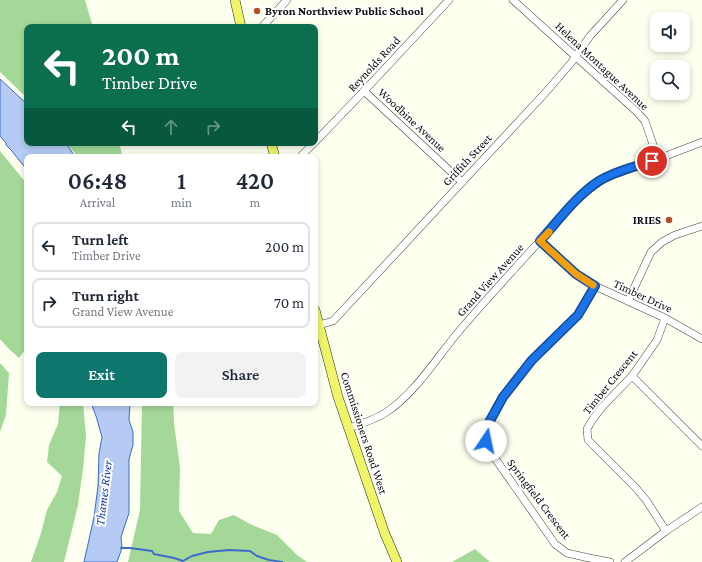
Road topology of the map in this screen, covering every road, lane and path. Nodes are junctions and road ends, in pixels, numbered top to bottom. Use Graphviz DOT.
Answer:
graph roads {
  1 [pos="235,0"];
  2 [pos="287,0"];
  3 [pos="448,0"];
  4 [pos="513,0"];
  5 [pos="623,0"];
  6 [pos="240,24"];
  7 [pos="265,24"];
  8 [pos="575,56"];
  9 [pos="364,91"];
  10 [pos="318,139"];
  11 [pos="702,142"];
  12 [pos="311,146"];
  13 [pos="303,154"];
  14 [pos="658,159"];
  15 [pos="462,182"];
  16 [pos="702,226"];
  17 [pos="540,241"];
  18 [pos="595,286"];
  19 [pos="628,301"];
  20 [pos="665,318"];
  21 [pos="318,321"];
  22 [pos="319,325"];
  23 [pos="702,339"];
  24 [pos="632,376"];
  25 [pos="349,428"];
  26 [pos="702,446"];
  27 [pos="702,507"];
  28 [pos="666,531"];
  29 [pos="397,562"];
  30 [pos="610,562"];
  31 [pos="625,562"];
  1 -- 6 [label="main road"];
  2 -- 7 [label="street"];
  3 -- 9 [label="street, Reynolds Road"];
  4 -- 8 [label="street, Helena Montague Avenue"];
  5 -- 8 [label="street, Griffith Street"];
  8 -- 14 [label="street, Helena Montague Avenue"];
  8 -- 15 [label="street, Griffith Street"];
  9 -- 10 [label="street, Reynolds Road"];
  9 -- 15 [label="street, Woodbine Avenue"];
  11 -- 14 [label="street, Grand View Avenue"];
  12 -- 13 [label="street, Reynolds Road"];
  14 -- 17 [label="street, Grand View Avenue"];
  15 -- 22 [label="street, Griffith Street"];
  16 -- 19 [label="street"];
  17 -- 18 [label="street, Timber Drive"];
  17 -- 25 [label="street, Grand View Avenue"];
  18 -- 19 [label="street, Timber Drive"];
  18 -- 30 [label="street, Springfield Crescent"];
  19 -- 20 [label="street, Timber Drive"];
  20 -- 23 [label="street, Timber Drive"];
  20 -- 24 [label="street, Timber Crescent"];
  21 -- 22 [label="main road, Commissioners Road West"];
  22 -- 25 [label="main road, Commissioners Road West"];
  24 -- 26 [label="street"];
  24 -- 28 [label="street, Timber Crescent"];
  25 -- 29 [label="main road, Commissioners Road West"];
  27 -- 28 [label="street"];
  28 -- 31 [label="street"];
}
